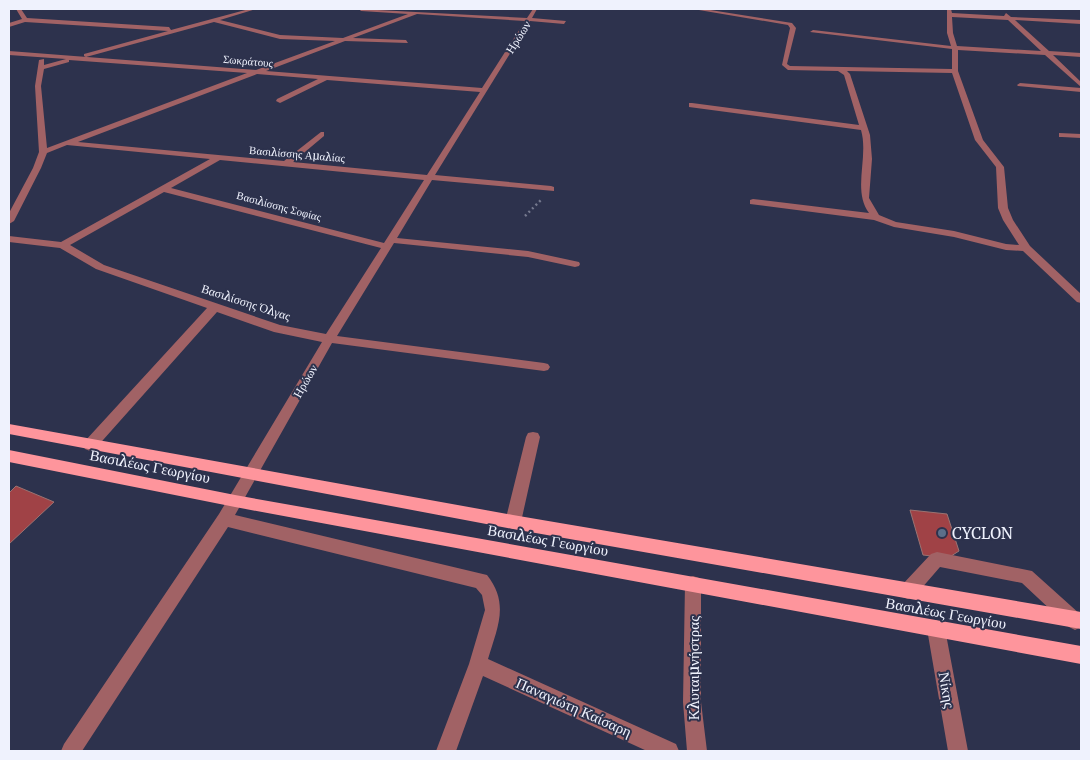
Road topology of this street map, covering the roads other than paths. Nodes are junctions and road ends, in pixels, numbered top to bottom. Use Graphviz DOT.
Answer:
graph roads {
  1 [pos="18,9"];
  2 [pos="254,9"];
  3 [pos="361,9"];
  4 [pos="695,9"];
  5 [pos="998,9"];
  6 [pos="949,12"];
  7 [pos="415,13"];
  8 [pos="532,14"];
  9 [pos="1008,18"];
  10 [pos="25,20"];
  11 [pos="213,20"];
  12 [pos="564,22"];
  13 [pos="1081,22"];
  14 [pos="9,25"];
  15 [pos="179,30"];
  16 [pos="813,32"];
  17 [pos="342,40"];
  18 [pos="406,42"];
  19 [pos="955,48"];
  20 [pos="9,53"];
  21 [pos="1046,53"];
  22 [pos="43,55"];
  23 [pos="1081,55"];
  24 [pos="76,58"];
  25 [pos="40,68"];
  26 [pos="840,70"];
  27 [pos="955,71"];
  28 [pos="256,72"];
  29 [pos="325,78"];
  30 [pos="1081,85"];
  31 [pos="1020,86"];
  32 [pos="484,90"];
  33 [pos="1081,90"];
  34 [pos="280,101"];
  35 [pos="692,105"];
  36 [pos="863,128"];
  37 [pos="321,134"];
  38 [pos="1062,135"];
  39 [pos="1081,136"];
  40 [pos="66,143"];
  41 [pos="43,152"];
  42 [pos="218,158"];
  43 [pos="286,164"];
  44 [pos="431,177"];
  45 [pos="164,189"];
  46 [pos="551,189"];
  47 [pos="753,202"];
  48 [pos="876,217"];
  49 [pos="9,221"];
  50 [pos="9,239"];
  51 [pos="389,244"];
  52 [pos="62,245"];
  53 [pos="1026,248"];
  54 [pos="575,264"];
  55 [pos="1081,300"];
  56 [pos="215,307"];
  57 [pos="329,339"];
  58 [pos="544,367"];
  59 [pos="9,429"];
  60 [pos="533,436"];
  61 [pos="90,445"];
  62 [pos="9,456"];
  63 [pos="250,473"];
  64 [pos="235,501"];
  65 [pos="224,519"];
  66 [pos="513,522"];
  67 [pos="693,584"];
  68 [pos="908,591"];
  69 [pos="1078,621"];
  70 [pos="936,628"];
  71 [pos="1081,655"];
  72 [pos="478,664"];
  73 [pos="70,751"];
  74 [pos="446,751"];
  75 [pos="670,751"];
  76 [pos="696,751"];
  77 [pos="958,751"];
  1 -- 10 [label="street"];
  2 -- 11 [label="street"];
  3 -- 7 [label="street"];
  4 -- 26 [label="street"];
  5 -- 9 [label="street"];
  6 -- 9 [label="street"];
  6 -- 19 [label="street"];
  7 -- 8 [label="street"];
  7 -- 17 [label="street"];
  8 -- 12 [label="street"];
  8 -- 32 [label="street, Ηρώων"];
  9 -- 13 [label="street"];
  9 -- 21 [label="street"];
  10 -- 14 [label="street"];
  10 -- 15 [label="street"];
  11 -- 15 [label="street"];
  11 -- 17 [label="street"];
  15 -- 24 [label="street"];
  16 -- 19 [label="street"];
  17 -- 18 [label="street"];
  17 -- 28 [label="street"];
  19 -- 21 [label="street"];
  19 -- 27 [label="street"];
  20 -- 22 [label="street, Σωκράτους"];
  21 -- 23 [label="street"];
  21 -- 30 [label="street"];
  22 -- 24 [label="street, Σωκράτους"];
  22 -- 25 [label="street"];
  24 -- 25 [label="street"];
  24 -- 28 [label="street, Σωκράτους"];
  25 -- 41 [label="street"];
  26 -- 27 [label="street"];
  26 -- 36 [label="street"];
  27 -- 53 [label="street"];
  28 -- 29 [label="street, Σωκράτους"];
  28 -- 40 [label="street"];
  29 -- 32 [label="street, Σωκράτους"];
  29 -- 34 [label="street"];
  31 -- 33 [label="street"];
  32 -- 44 [label="street, Ηρώων"];
  35 -- 36 [label="street"];
  36 -- 48 [label="street"];
  37 -- 43 [label="street"];
  38 -- 39 [label="street"];
  40 -- 41 [label="street, Βασιλίσσης Αμαλίας"];
  40 -- 42 [label="street, Βασιλίσσης Αμαλίας"];
  41 -- 49 [label="street"];
  42 -- 43 [label="street, Βασιλίσσης Αμαλίας"];
  42 -- 45 [label="street"];
  43 -- 44 [label="street, Βασιλίσσης Αμαλίας"];
  44 -- 46 [label="street, Βασιλίσσης Αμαλίας"];
  44 -- 51 [label="street, Ηρώων"];
  45 -- 51 [label="street, Βασιλίσσης Σοφίας"];
  45 -- 52 [label="street"];
  47 -- 48 [label="street"];
  48 -- 53 [label="street"];
  50 -- 52 [label="street, Βασιλίσσης Όλγας"];
  51 -- 54 [label="street, Βασιλίσσης Σοφίας"];
  51 -- 57 [label="street, Ηρώων"];
  52 -- 56 [label="street, Βασιλίσσης Όλγας"];
  53 -- 55 [label="street"];
  56 -- 57 [label="street, Βασιλίσσης Όλγας"];
  56 -- 61 [label="street"];
  57 -- 58 [label="street, Βασιλίσσης Όλγας"];
  57 -- 63 [label="street, Ηρώων"];
  59 -- 61 [label="main road, Βασιλέως Γεωργίου"];
  60 -- 66 [label="street"];
  61 -- 63 [label="main road, Βασιλέως Γεωργίου"];
  62 -- 64 [label="main road, Βασιλέως Γεωργίου"];
  63 -- 64 [label="street, Ηρώων"];
  63 -- 66 [label="main road, Βασιλέως Γεωργίου"];
  64 -- 65 [label="street, Ηρώων"];
  64 -- 67 [label="main road, Βασιλέως Γεωργίου"];
  65 -- 72 [label="street"];
  65 -- 73 [label="street, Ηρώων"];
  66 -- 68 [label="main road, Βασιλέως Γεωργίου"];
  67 -- 70 [label="main road, Βασιλέως Γεωργίου"];
  67 -- 76 [label="street, Κλυταιμνήστρας"];
  68 -- 69 [label="main road, Βασιλέως Γεωργίου"];
  68 -- 69 [label="street"];
  70 -- 71 [label="main road, Βασιλέως Γεωργίου"];
  70 -- 77 [label="street, Νίκης"];
  72 -- 74 [label="street"];
  72 -- 75 [label="street, Παναγιώτη Καίσαρη"];
}
